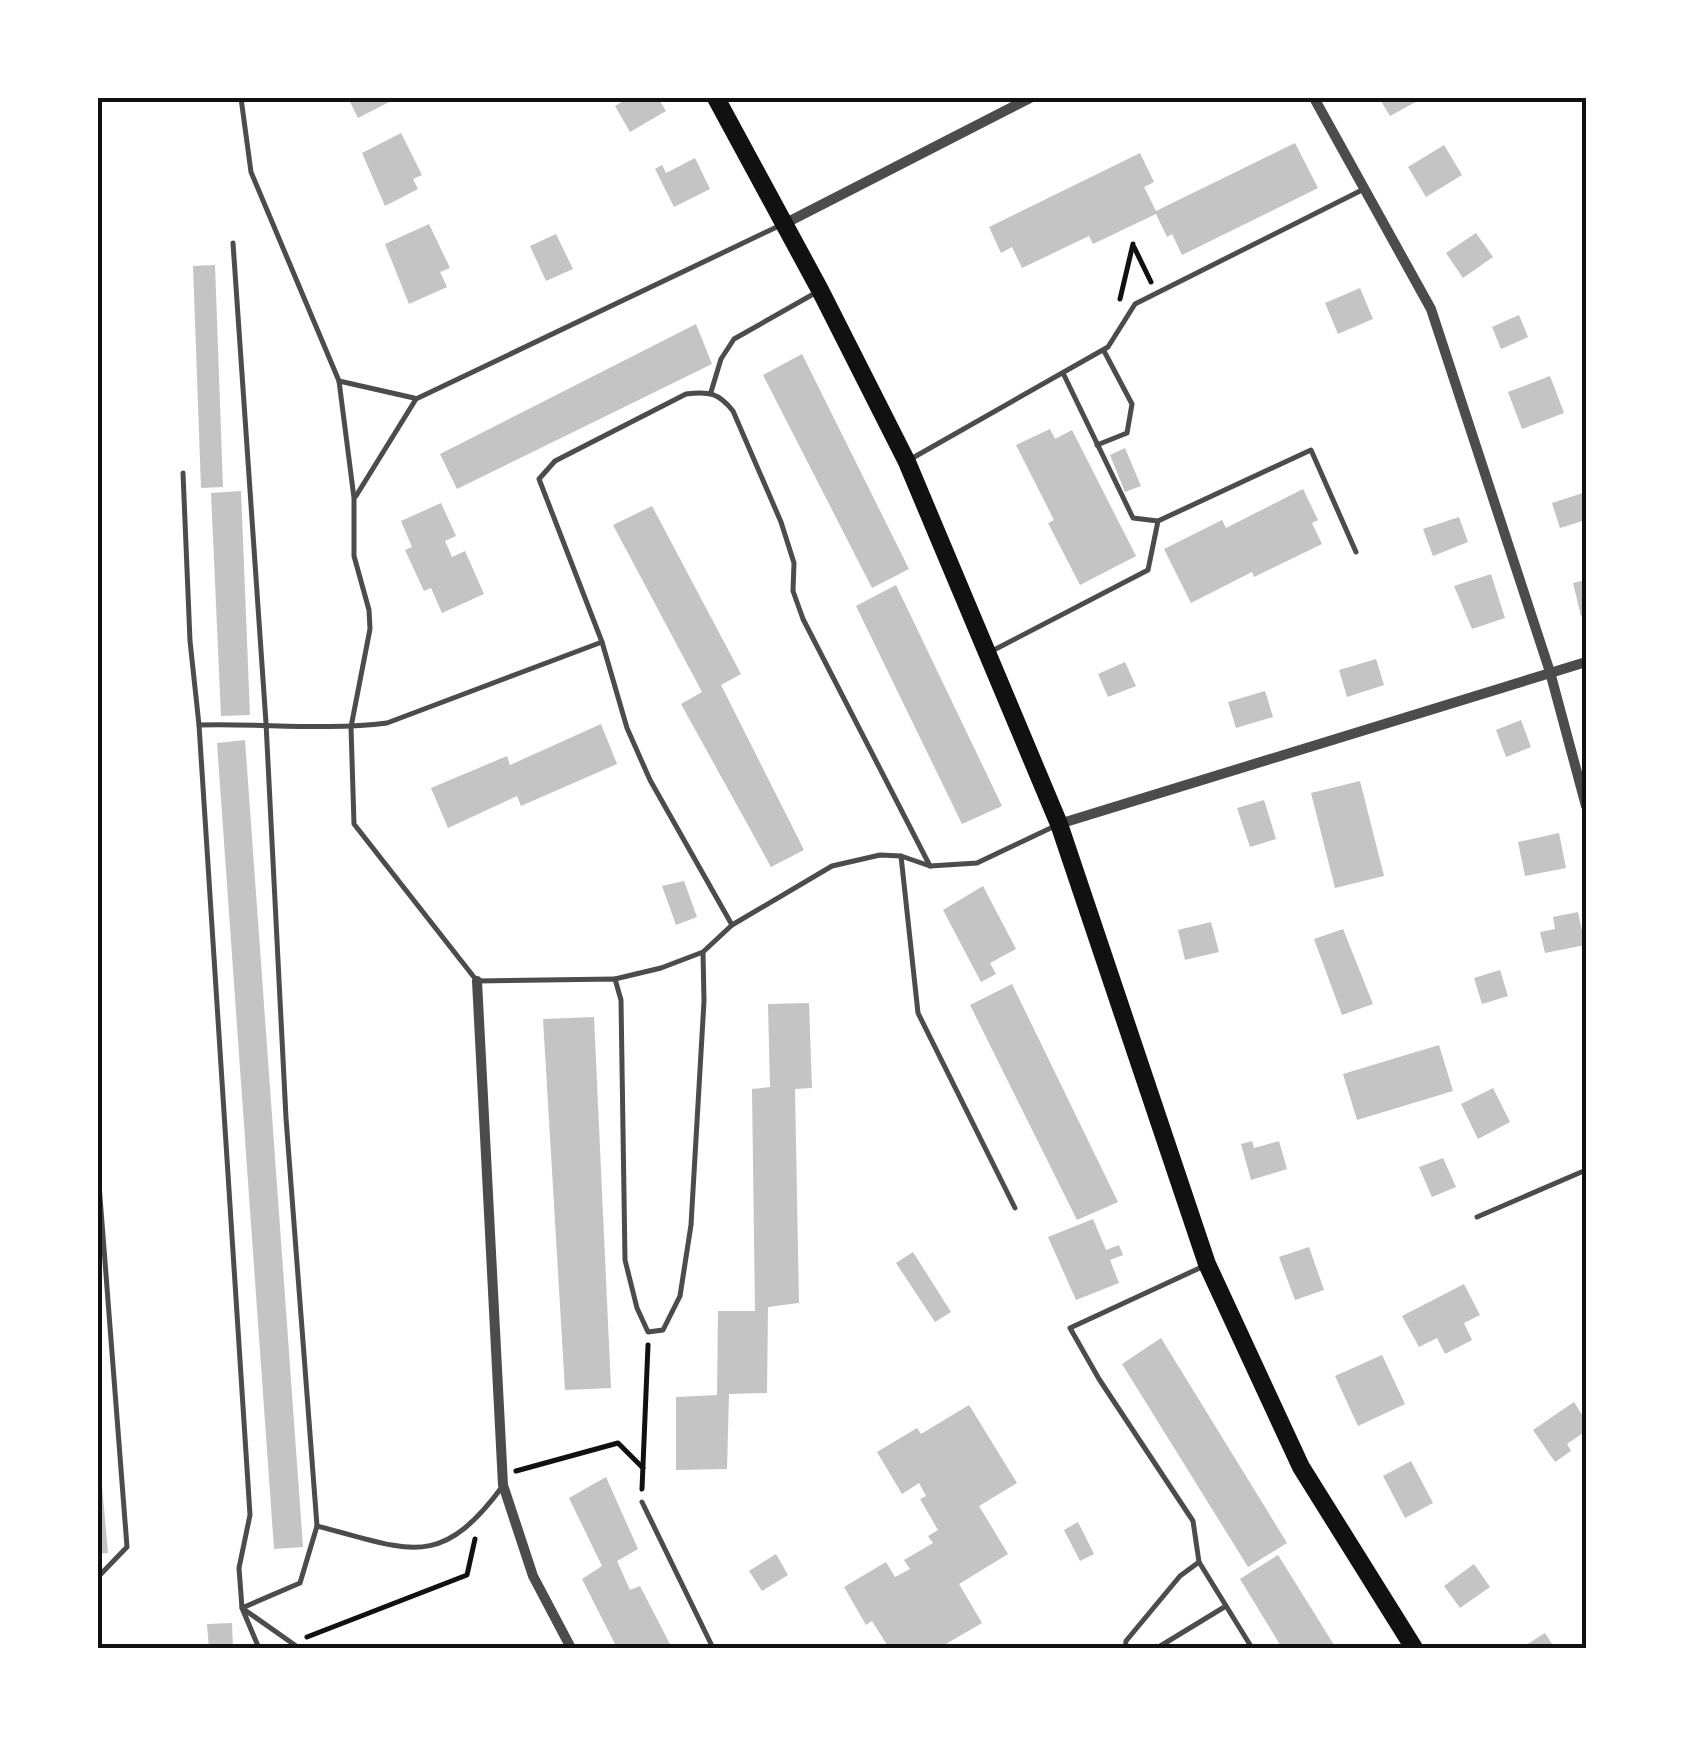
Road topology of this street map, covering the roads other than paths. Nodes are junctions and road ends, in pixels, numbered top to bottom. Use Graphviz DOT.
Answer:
graph roads {
  1 [pos="242,98"];
  2 [pos="716,98"];
  3 [pos="1030,98"];
  4 [pos="1314,98"];
  5 [pos="1366,188"];
  6 [pos="784,224"];
  7 [pos="233,243"];
  8 [pos="820,290"];
  9 [pos="1104,350"];
  10 [pos="1063,373"];
  11 [pos="339,382"];
  12 [pos="711,393"];
  13 [pos="416,399"];
  14 [pos="1097,445"];
  15 [pos="906,462"];
  16 [pos="183,473"];
  17 [pos="354,498"];
  18 [pos="1158,521"];
  19 [pos="1356,552"];
  20 [pos="602,642"];
  21 [pos="988,654"];
  22 [pos="1586,662"];
  23 [pos="1550,672"];
  24 [pos="266,723"];
  25 [pos="199,725"];
  26 [pos="351,727"];
  27 [pos="1586,806"];
  28 [pos="1059,824"];
  29 [pos="901,856"];
  30 [pos="930,866"];
  31 [pos="732,924"];
  32 [pos="702,952"];
  33 [pos="615,979"];
  34 [pos="477,981"];
  35 [pos="1586,1170"];
  36 [pos="98,1171"];
  37 [pos="1015,1208"];
  38 [pos="1477,1217"];
  39 [pos="1207,1264"];
  40 [pos="503,1480"];
  41 [pos="642,1502"];
  42 [pos="317,1526"];
  43 [pos="1199,1562"];
  44 [pos="98,1577"];
  45 [pos="1226,1606"];
  46 [pos="242,1608"];
  47 [pos="256,1648"];
  48 [pos="298,1648"];
  49 [pos="570,1648"];
  50 [pos="713,1648"];
  51 [pos="1125,1648"];
  52 [pos="1158,1648"];
  53 [pos="1252,1648"];
  54 [pos="1414,1648"];
  1 -- 11 [label="lane"];
  2 -- 6 [label="main road"];
  3 -- 6 [label="street"];
  4 -- 5 [label="street"];
  5 -- 9 [label="lane"];
  5 -- 23 [label="street"];
  6 -- 8 [label="main road"];
  6 -- 13 [label="lane"];
  7 -- 24 [label="lane"];
  8 -- 12 [label="lane"];
  8 -- 15 [label="main road"];
  9 -- 10 [label="lane"];
  9 -- 14 [label="lane"];
  10 -- 14 [label="lane"];
  10 -- 15 [label="lane"];
  11 -- 13 [label="lane"];
  11 -- 17 [label="lane"];
  12 -- 20 [label="lane"];
  12 -- 30 [label="lane"];
  13 -- 17 [label="lane"];
  14 -- 18 [label="lane"];
  15 -- 21 [label="main road"];
  16 -- 25 [label="lane"];
  17 -- 26 [label="lane"];
  18 -- 19 [label="lane"];
  18 -- 21 [label="lane"];
  20 -- 26 [label="lane"];
  20 -- 31 [label="lane"];
  21 -- 28 [label="main road"];
  22 -- 23 [label="street"];
  23 -- 27 [label="street"];
  23 -- 28 [label="street"];
  24 -- 25 [label="lane"];
  24 -- 26 [label="lane"];
  24 -- 42 [label="lane"];
  25 -- 46 [label="lane"];
  26 -- 34 [label="lane"];
  28 -- 30 [label="lane"];
  28 -- 39 [label="main road"];
  29 -- 30 [label="lane"];
  29 -- 31 [label="lane"];
  29 -- 37 [label="lane"];
  31 -- 32 [label="lane"];
  32 -- 33 [label="lane"];
  32 -- 33 [label="lane"];
  33 -- 34 [label="lane"];
  34 -- 40 [label="street"];
  35 -- 38 [label="lane"];
  36 -- 44 [label="lane"];
  39 -- 43 [label="lane"];
  39 -- 54 [label="main road"];
  40 -- 42 [label="lane"];
  40 -- 49 [label="street"];
  41 -- 50 [label="lane"];
  42 -- 46 [label="lane"];
  43 -- 45 [label="lane"];
  43 -- 51 [label="lane"];
  45 -- 52 [label="lane"];
  45 -- 53 [label="lane"];
  46 -- 47 [label="lane"];
  46 -- 48 [label="lane"];
}
